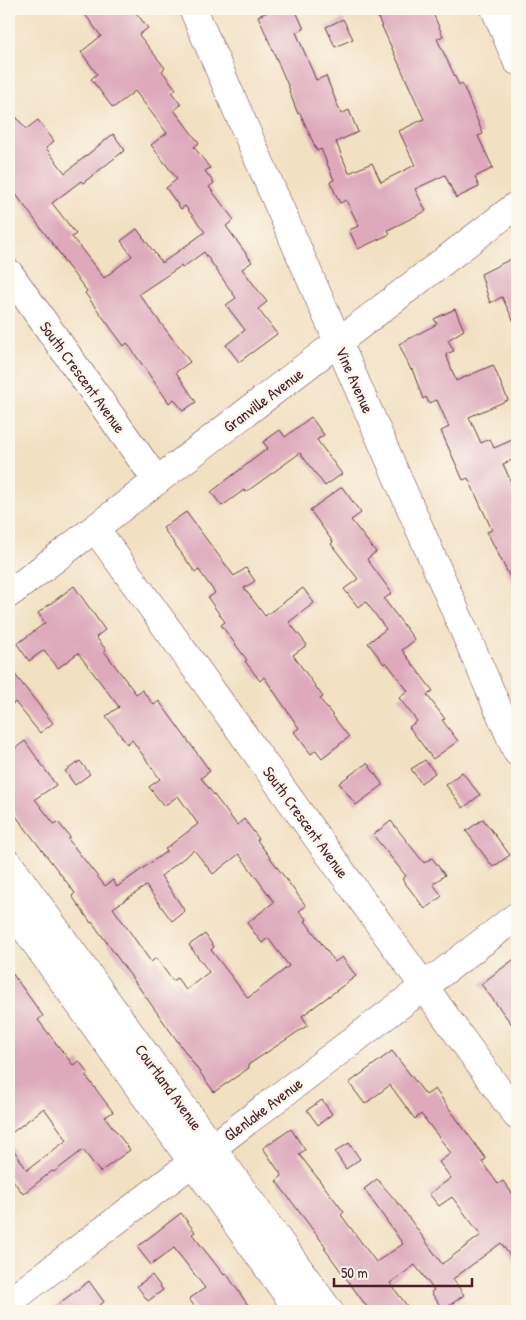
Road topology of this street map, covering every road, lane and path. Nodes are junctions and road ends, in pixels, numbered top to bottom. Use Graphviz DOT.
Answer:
graph roads {
  1 [pos="193,9"];
  2 [pos="494,9"];
  3 [pos="517,61"];
  4 [pos="517,205"];
  5 [pos="9,273"];
  6 [pos="339,342"];
  7 [pos="157,481"];
  8 [pos="95,528"];
  9 [pos="9,594"];
  10 [pos="517,752"];
  11 [pos="9,864"];
  12 [pos="9,906"];
  13 [pos="517,916"];
  14 [pos="424,987"];
  15 [pos="517,1116"];
  16 [pos="202,1155"];
  17 [pos="9,1302"];
  18 [pos="299,1311"];
  19 [pos="329,1311"];
  1 -- 6 [label="street, Vine Avenue"];
  2 -- 3 [label="street"];
  4 -- 6 [label="street, Granville Avenue"];
  5 -- 7 [label="street, South Crescent Avenue"];
  6 -- 7 [label="street, Granville Avenue"];
  6 -- 10 [label="street, Vine Avenue"];
  7 -- 8 [label="street, Granville Avenue"];
  8 -- 9 [label="street, Granville Avenue"];
  8 -- 14 [label="street, South Crescent Avenue"];
  11 -- 16 [label="street, Courtland Avenue"];
  12 -- 16 [label="street, Courtland Avenue"];
  13 -- 14 [label="street, Glenlake Avenue"];
  14 -- 15 [label="street, South Crescent Avenue"];
  14 -- 16 [label="street, Glenlake Avenue"];
  16 -- 17 [label="street, Glenlake Avenue"];
  16 -- 18 [label="street, Courtland Avenue"];
  16 -- 19 [label="street, Courtland Avenue"];
}
